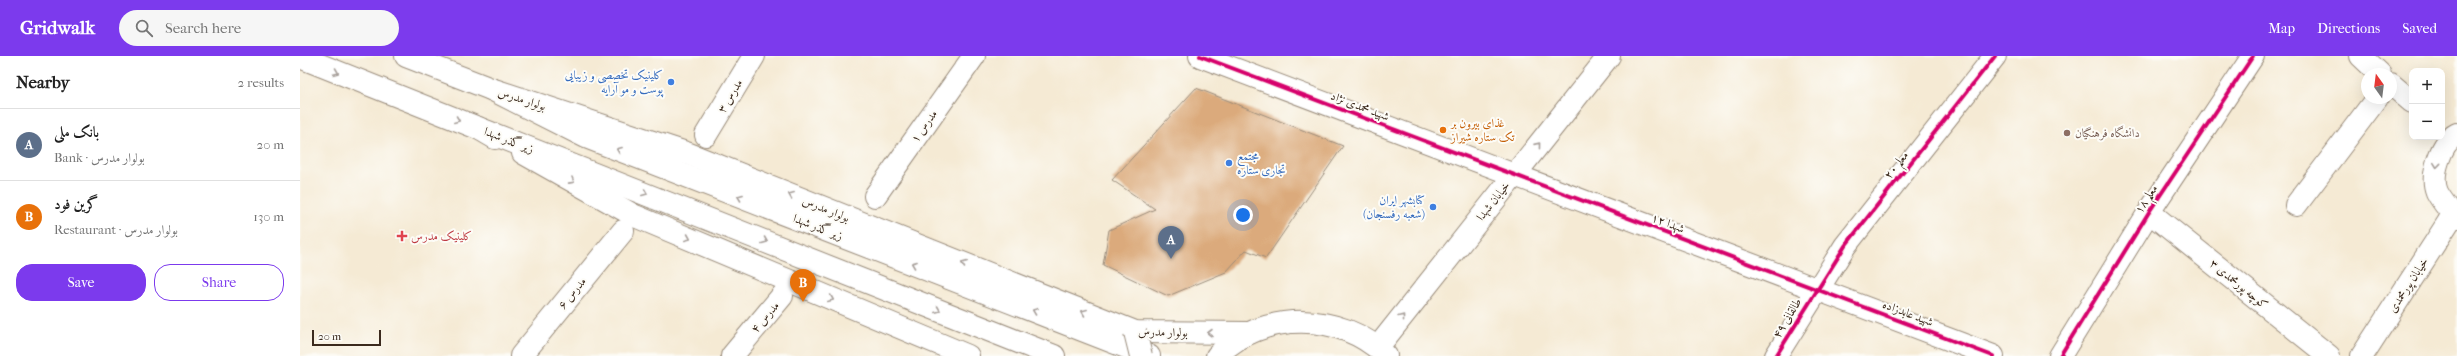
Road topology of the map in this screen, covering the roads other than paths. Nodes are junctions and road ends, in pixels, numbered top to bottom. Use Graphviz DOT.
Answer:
graph roads {
  1 [pos="406,56"];
  2 [pos="754,56"];
  3 [pos="974,56"];
  4 [pos="1200,56"];
  5 [pos="1609,56"];
  6 [pos="2253,56"];
  7 [pos="2361,56"];
  8 [pos="300,57"];
  9 [pos="1989,58"];
  10 [pos="2374,68"];
  11 [pos="491,89"];
  12 [pos="2397,89"];
  13 [pos="2409,99"];
  14 [pos="2373,104"];
  15 [pos="478,128"];
  16 [pos="2450,133"];
  17 [pos="706,135"];
  18 [pos="1513,175"];
  19 [pos="875,196"];
  20 [pos="2296,205"];
  21 [pos="2149,212"];
  22 [pos="2455,216"];
  23 [pos="623,231"];
  24 [pos="1816,290"];
  25 [pos="782,296"];
  26 [pos="1135,332"];
  27 [pos="1250,333"];
  28 [pos="1382,352"];
  29 [pos="521,356"];
  30 [pos="732,356"];
  31 [pos="968,356"];
  32 [pos="1054,356"];
  33 [pos="1141,356"];
  34 [pos="1149,356"];
  35 [pos="1217,356"];
  36 [pos="1776,356"];
  37 [pos="1993,356"];
  38 [pos="2060,356"];
  39 [pos="2329,356"];
  40 [pos="2362,356"];
  1 -- 11 [label="main road, بولوار مدرس"];
  2 -- 17 [label="main road, مدرس ۳"];
  3 -- 19 [label="main road, مدرس ۱"];
  4 -- 18 [label="main road, شهید محمدی نژاد"];
  18 -- 5 [label="main road, خیابان شهدا, one-way"];
  6 -- 21 [label="main road, معلم ۱۸"];
  7 -- 10 [label="main road"];
  8 -- 15 [label="main road, one-way"];
  9 -- 24 [label="main road, معلم ۲۰"];
  26 -- 11 [label="main road, بولوار مدرس, one-way"];
  34 -- 11 [label="main road, زیر گذر شهدا, one-way"];
  12 -- 13 [label="main road"];
  14 -- 20 [label="main road"];
  15 -- 31 [label="main road, one-way"];
  15 -- 32 [label="main road, زیر گذر شهدا, one-way"];
  16 -- 22 [label="main road, one-way"];
  18 -- 24 [label="main road, ۱۲ شهدا"];
  28 -- 18 [label="main road, خیابان شهدا, one-way"];
  21 -- 38 [label="main road, معلم ۱۸"];
  21 -- 39 [label="main road, کوچه پورمحمدی ۳"];
  22 -- 40 [label="main road, خیابان پورمحمدی"];
  23 -- 29 [label="main road, مدرس ۶"];
  24 -- 36 [label="main road, طالقانی ۴۹"];
  24 -- 37 [label="main road, شهید عابدزاده"];
  25 -- 30 [label="main road, مدرس ۴"];
  27 -- 26 [label="main road, بولوار مدرس, one-way"];
  26 -- 33 [label="main road, bridge"];
  27 -- 28 [label="main road"];
  27 -- 35 [label="main road"];
}
